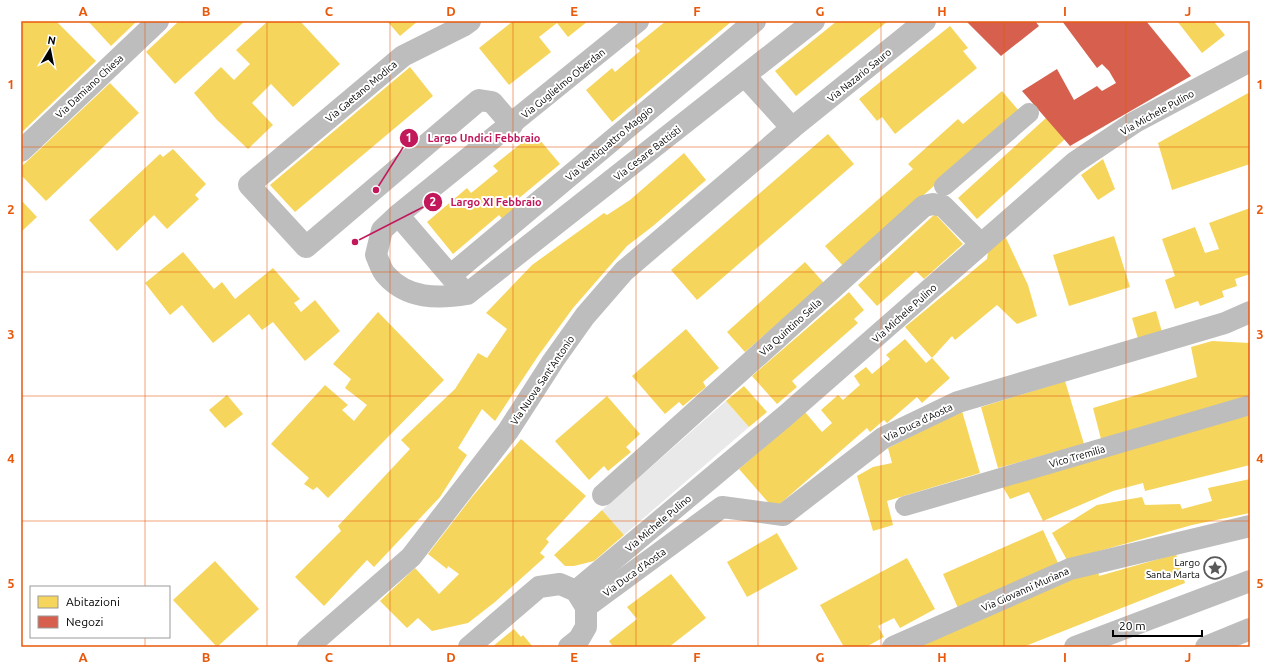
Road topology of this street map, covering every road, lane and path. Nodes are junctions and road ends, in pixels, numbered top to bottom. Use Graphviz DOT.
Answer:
graph roads {
  1 [pos="158,21"];
  2 [pos="470,21"];
  3 [pos="638,21"];
  4 [pos="755,21"];
  5 [pos="814,21"];
  6 [pos="925,21"];
  7 [pos="1250,61"];
  8 [pos="744,76"];
  9 [pos="1029,113"];
  10 [pos="512,125"];
  11 [pos="792,128"];
  12 [pos="21,151"];
  13 [pos="944,186"];
  14 [pos="405,210"];
  15 [pos="981,244"];
  16 [pos="457,270"];
  17 [pos="473,289"];
  18 [pos="1250,312"];
  19 [pos="1250,405"];
  20 [pos="603,495"];
  21 [pos="904,506"];
  22 [pos="1241,528"];
  23 [pos="1250,581"];
  24 [pos="581,599"];
  25 [pos="1250,630"];
  26 [pos="308,647"];
  27 [pos="469,647"];
  28 [pos="569,647"];
  29 [pos="893,647"];
  30 [pos="1075,647"];
  31 [pos="1206,647"];
  1 -- 12 [label="street, Via Damiano Chiesa"];
  2 -- 10 [label="street, Via Gaetano Modica"];
  3 -- 10 [label="street, Via Guglielmo Oberdan"];
  4 -- 16 [label="street, Via Ventiquattro Maggio"];
  5 -- 8 [label="street, Via Cesare Battisti"];
  6 -- 11 [label="street, Via Nazario Sauro"];
  7 -- 15 [label="street, Via Michele Pulino"];
  8 -- 11 [label="street"];
  8 -- 17 [label="street, Via Cesare Battisti"];
  9 -- 13 [label="street"];
  10 -- 14 [label="street, Via Guglielmo Oberdan"];
  11 -- 26 [label="street, Via Nuova Sant'Antonio"];
  14 -- 16 [label="street"];
  14 -- 17 [label="street, Via Guglielmo Oberdan"];
  15 -- 20 [label="street, Via Quintino Sella"];
  15 -- 24 [label="street, Via Michele Pulino"];
  16 -- 17 [label="street"];
  18 -- 24 [label="street, Via Duca d'Aosta"];
  19 -- 21 [label="street, Vico Tremilia"];
  22 -- 29 [label="street, Via Giovanni Muriana"];
  23 -- 30 [label="street"];
  24 -- 27 [label="street"];
  24 -- 28 [label="street"];
  25 -- 31 [label="street"];
}
